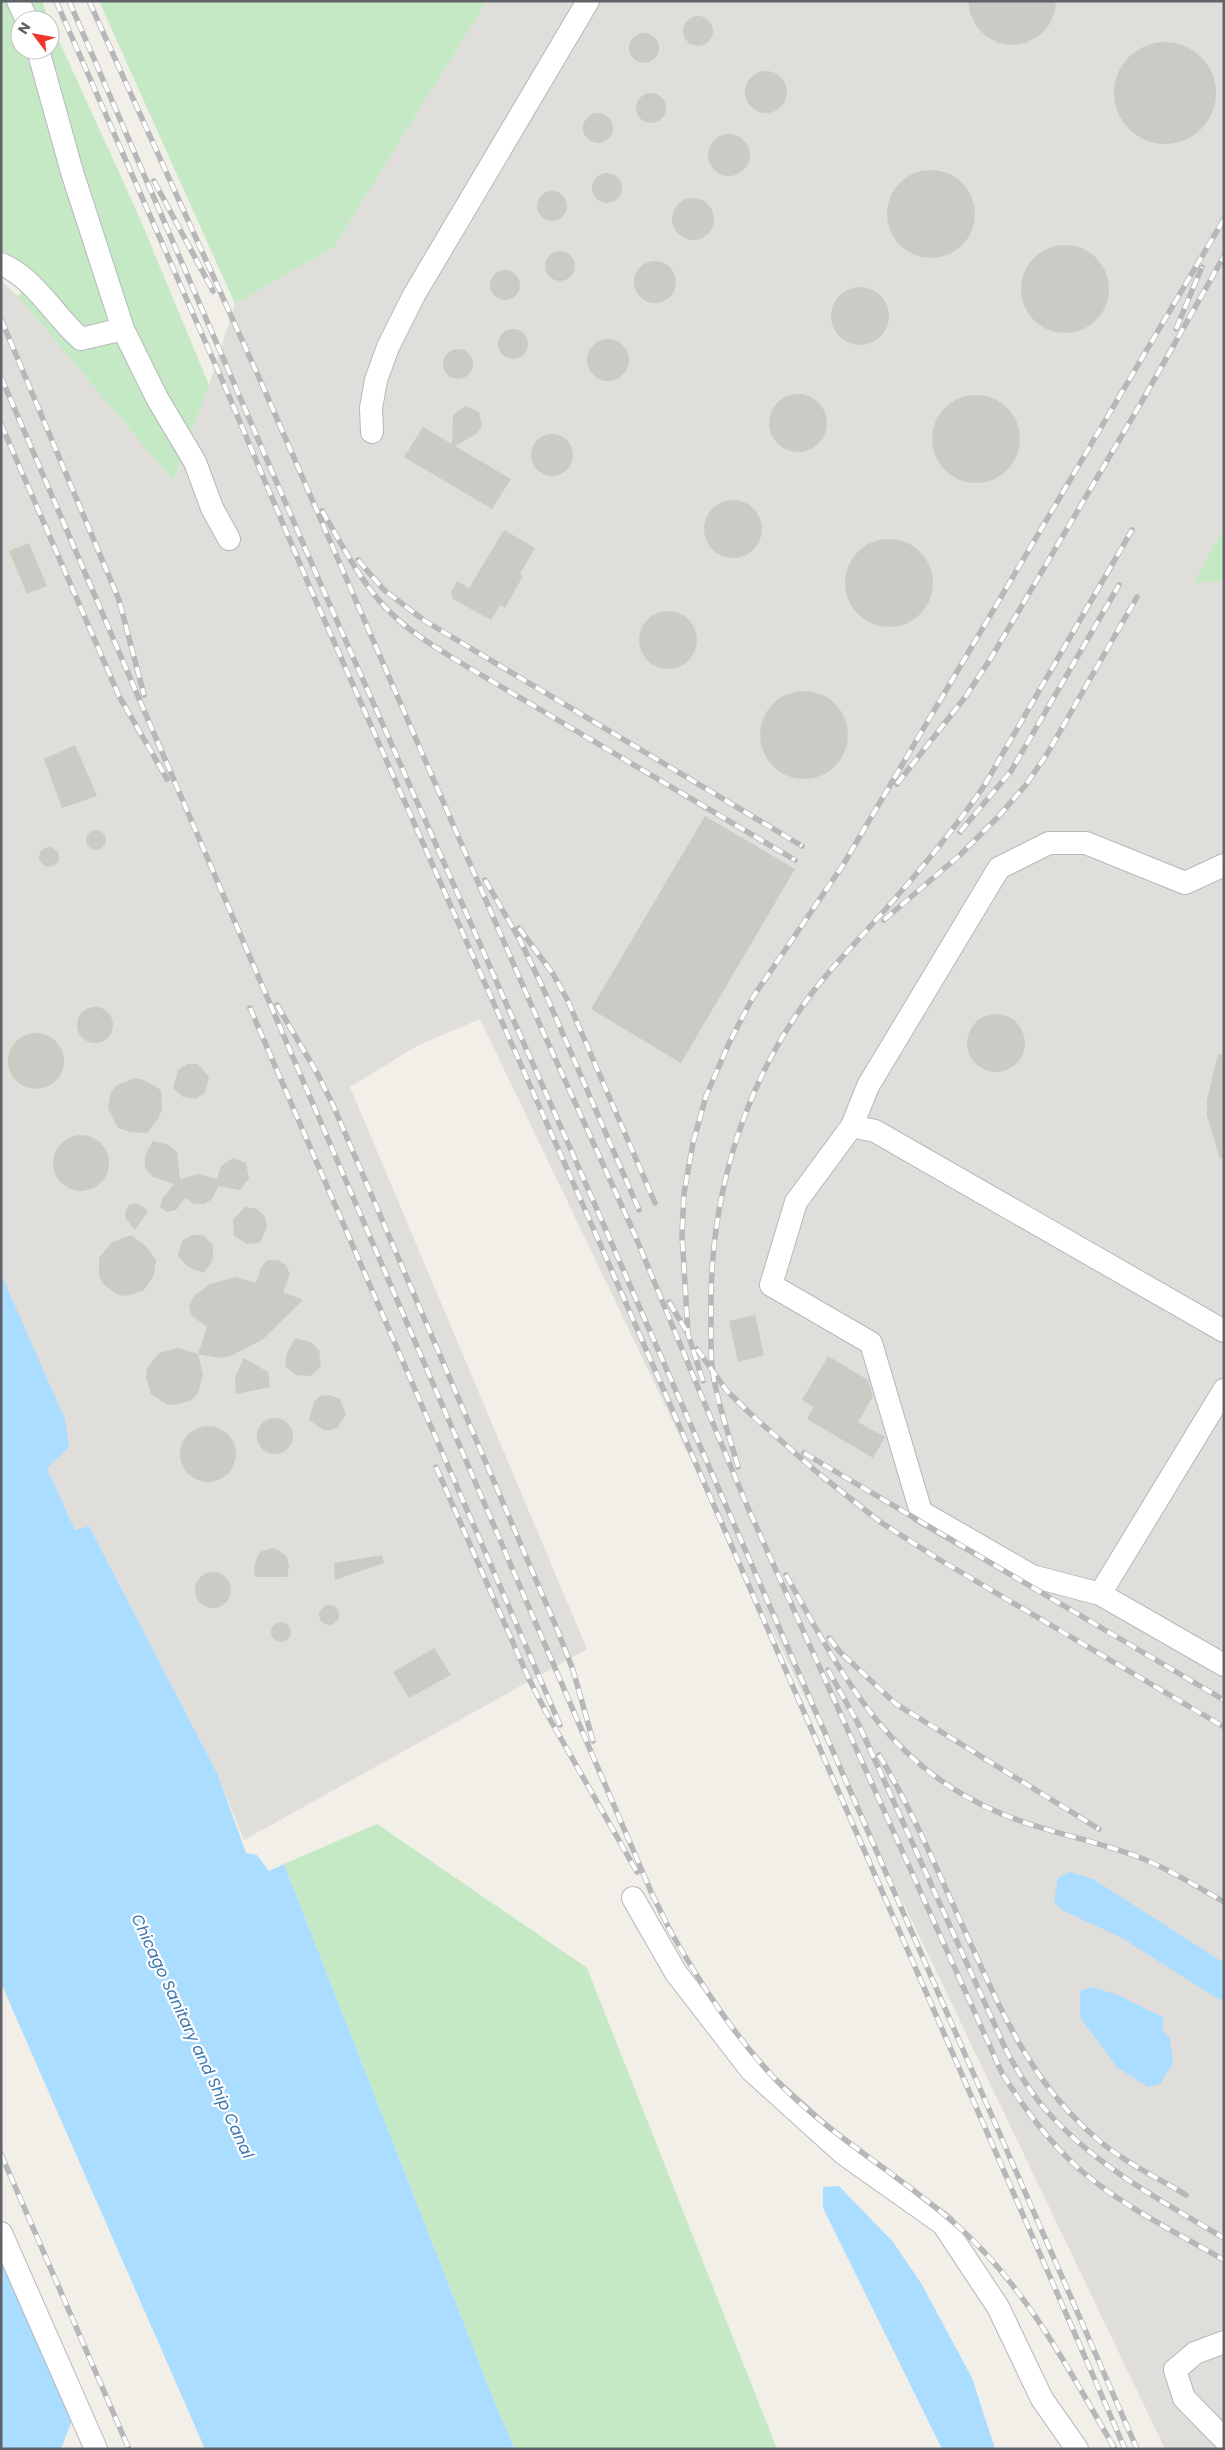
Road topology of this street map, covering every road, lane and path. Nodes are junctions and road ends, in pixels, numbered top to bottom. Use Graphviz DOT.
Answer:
graph roads {
  1 [pos="588,1"];
  2 [pos="41,60"];
  3 [pos="1,264"];
  4 [pos="123,329"];
  5 [pos="372,432"];
  6 [pos="229,539"];
  7 [pos="1224,865"];
  8 [pos="852,1126"];
  9 [pos="1224,1332"];
  10 [pos="1224,1390"];
  11 [pos="1100,1594"];
  12 [pos="1224,1665"];
  13 [pos="633,1898"];
  14 [pos="1,2233"];
  15 [pos="1224,2342"];
  16 [pos="1224,2439"];
  17 [pos="96,2449"];
  18 [pos="1077,2449"];
  1 -- 5 [label="lane"];
  2 -- 4 [label="lane"];
  3 -- 4 [label="lane"];
  4 -- 6 [label="lane"];
  7 -- 8 [label="lane"];
  8 -- 9 [label="lane"];
  8 -- 11 [label="lane"];
  10 -- 11 [label="lane"];
  11 -- 12 [label="lane"];
  13 -- 18 [label="lane"];
  14 -- 17 [label="lane"];
  15 -- 16 [label="lane"];
}
